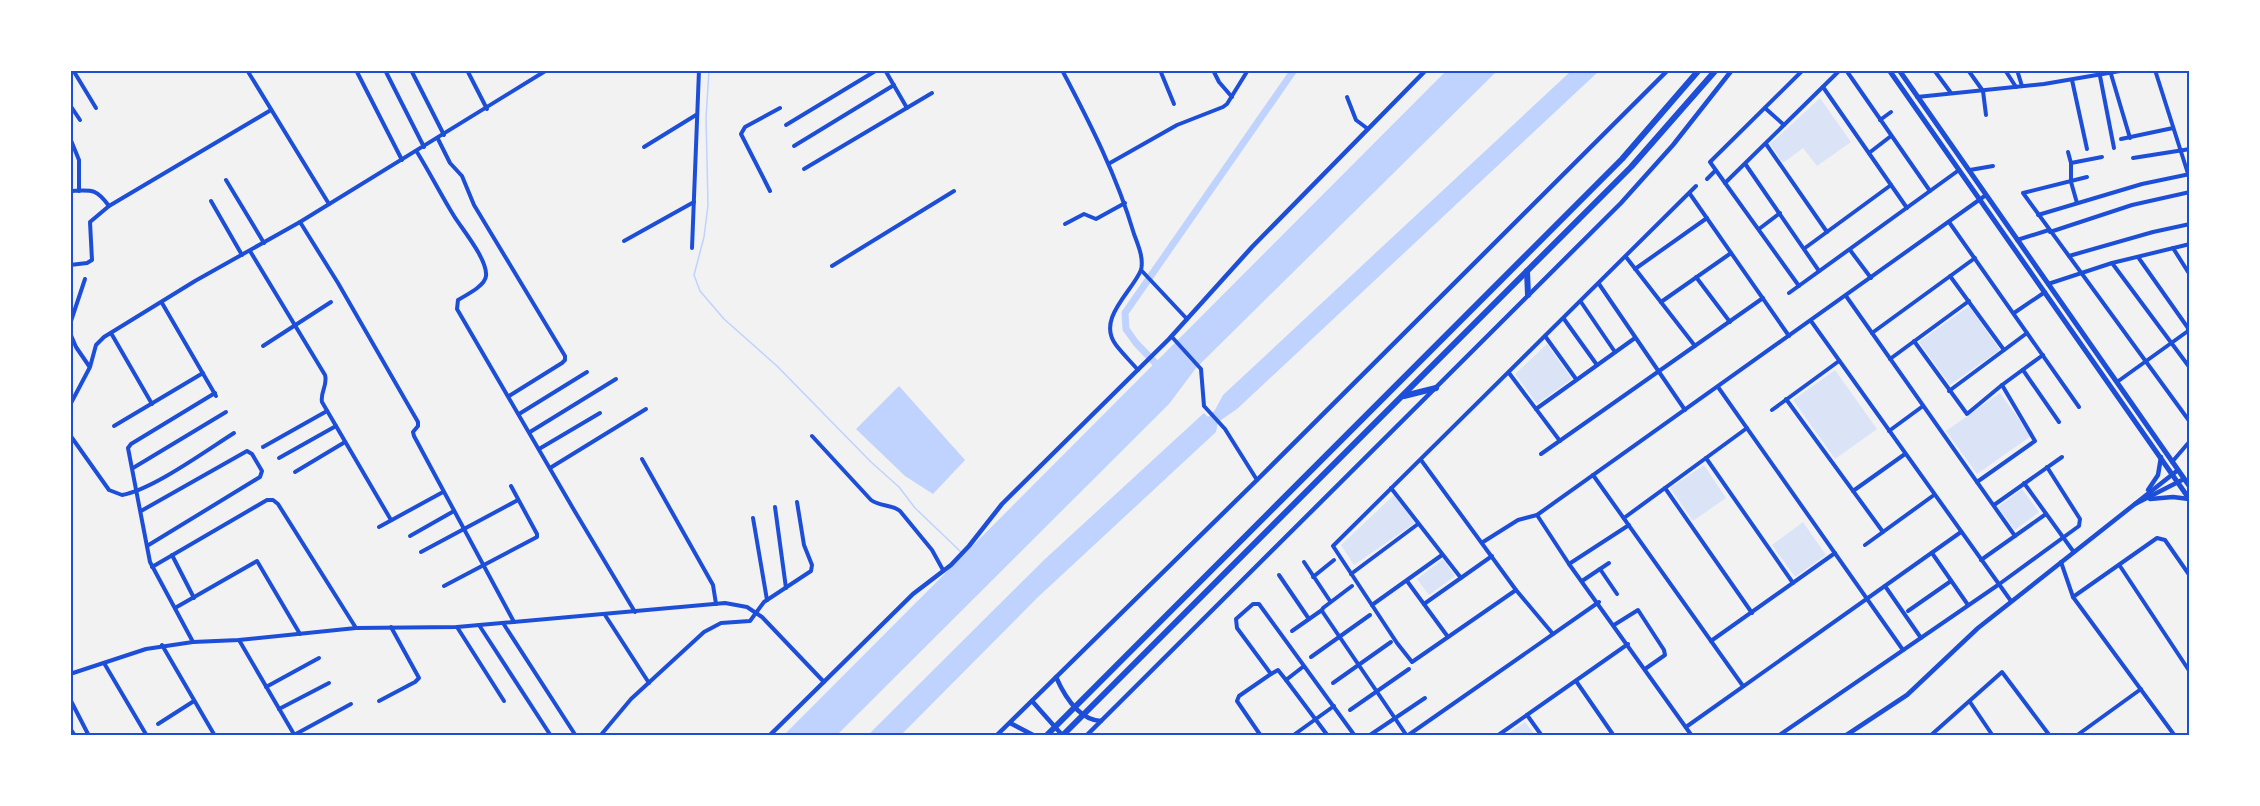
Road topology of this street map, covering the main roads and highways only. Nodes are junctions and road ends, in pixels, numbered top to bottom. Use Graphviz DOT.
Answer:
graph roads {
  1 [pos="1699,70"];
  2 [pos="1716,70"];
  3 [pos="1889,70"];
  4 [pos="1899,70"];
  5 [pos="1527,271"];
  6 [pos="1528,295"];
  7 [pos="1436,388"];
  8 [pos="1403,396"];
  9 [pos="2175,471"];
  10 [pos="2181,480"];
  11 [pos="2190,487"];
  12 [pos="2189,499"];
  13 [pos="1046,735"];
  14 [pos="1063,735"];
  1 -- 13 [label="highway"];
  2 -- 5 [label="highway"];
  3 -- 9 [label="main road"];
  4 -- 9 [label="main road"];
  5 -- 6 [label="highway"];
  5 -- 8 [label="highway"];
  7 -- 8 [label="highway"];
  8 -- 14 [label="highway"];
  9 -- 10 [label="main road"];
  10 -- 11 [label="main road"];
  10 -- 12 [label="main road"];
}
